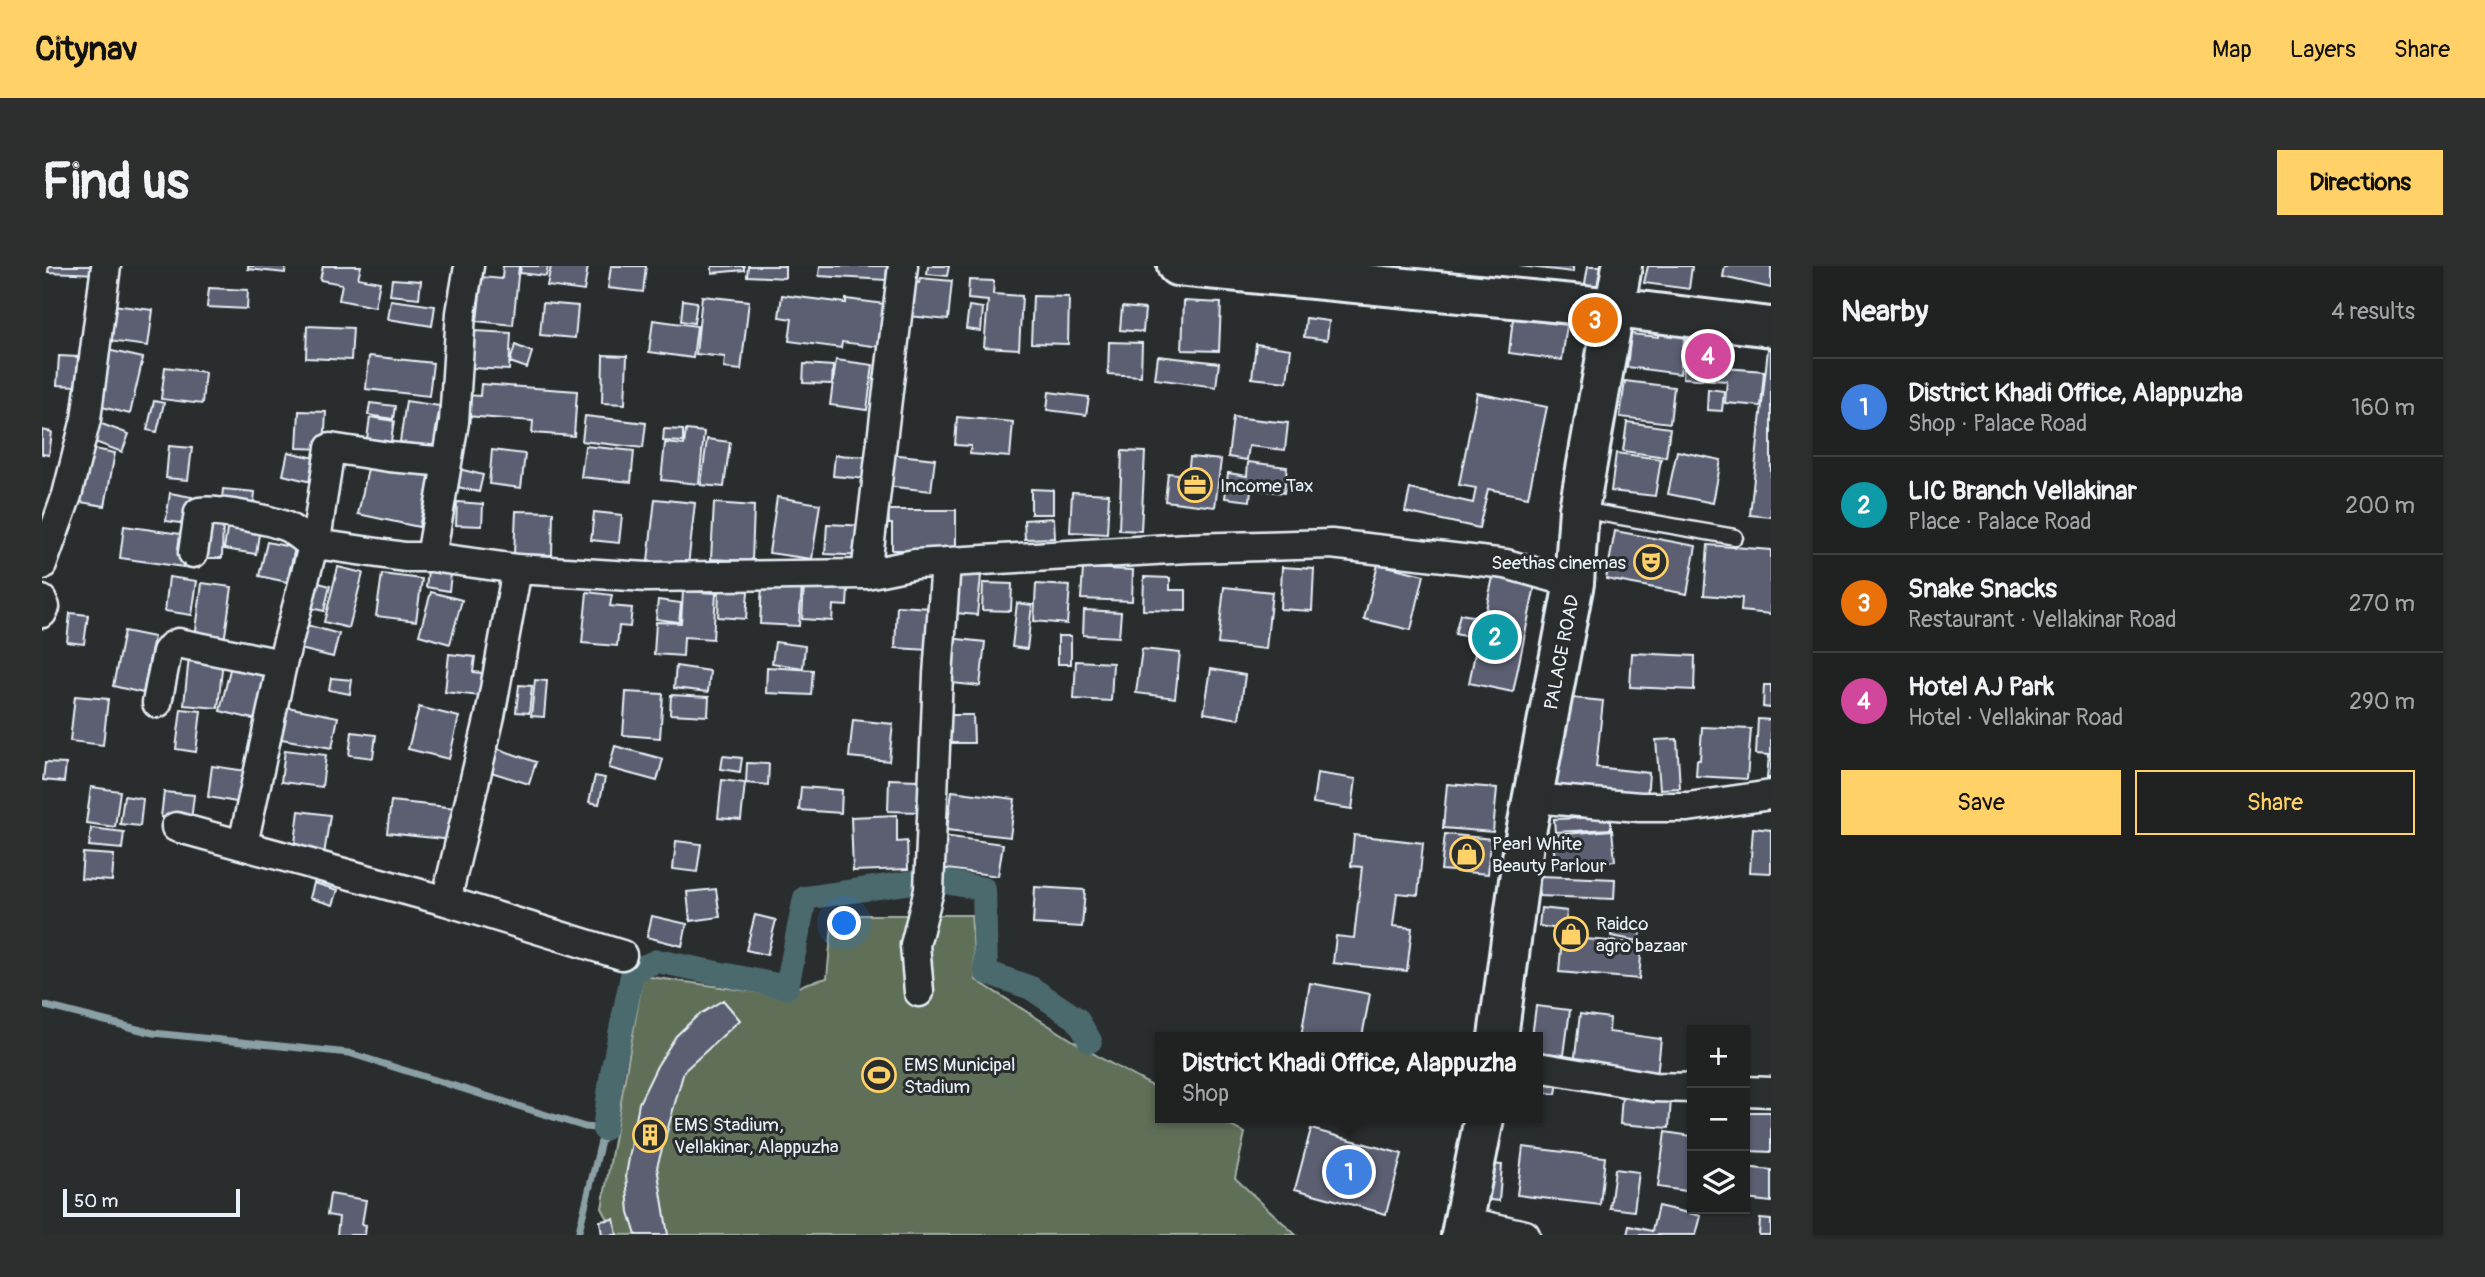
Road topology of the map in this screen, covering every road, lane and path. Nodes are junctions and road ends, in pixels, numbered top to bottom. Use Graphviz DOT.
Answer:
graph roads {
  1 [pos="106,266"];
  2 [pos="469,266"];
  3 [pos="903,266"];
  4 [pos="1177,266"];
  5 [pos="1622,266"];
  6 [pos="1615,308"];
  7 [pos="1771,327"];
  8 [pos="447,462"];
  9 [pos="1580,509"];
  10 [pos="1735,537"];
  11 [pos="315,547"];
  12 [pos="193,552"];
  13 [pos="431,557"];
  14 [pos="946,562"];
  15 [pos="42,565"];
  16 [pos="517,569"];
  17 [pos="866,574"];
  18 [pos="1574,583"];
  19 [pos="42,600"];
  20 [pos="42,613"];
  21 [pos="282,664"];
  22 [pos="157,704"];
  23 [pos="1771,795"];
  24 [pos="1532,799"];
  25 [pos="176,827"];
  26 [pos="243,844"];
  27 [pos="446,901"];
  28 [pos="622,955"];
  29 [pos="919,992"];
  30 [pos="1499,1032"];
  31 [pos="1543,1068"];
  32 [pos="1687,1088"];
  33 [pos="1750,1091"];
  34 [pos="1771,1092"];
  35 [pos="1483,1123"];
  36 [pos="1462,1228"];
  37 [pos="1525,1235"];
  1 -- 15 [label="street"];
  2 -- 8 [label="street"];
  3 -- 17 [label="street"];
  4 -- 6 [label="main road"];
  5 -- 6 [label="main road, PALACE ROAD"];
  6 -- 7 [label="main road"];
  6 -- 9 [label="main road, PALACE ROAD"];
  8 -- 11 [label="street"];
  8 -- 13 [label="street"];
  9 -- 10 [label="lane"];
  9 -- 18 [label="main road, PALACE ROAD"];
  11 -- 12 [label="street"];
  11 -- 13 [label="street"];
  11 -- 21 [label="street"];
  13 -- 16 [label="street"];
  14 -- 17 [label="street"];
  14 -- 18 [label="street"];
  14 -- 29 [label="street"];
  16 -- 17 [label="street"];
  16 -- 27 [label="street"];
  18 -- 24 [label="main road, PALACE ROAD"];
  19 -- 20 [label="street"];
  21 -- 22 [label="street"];
  21 -- 26 [label="street"];
  23 -- 24 [label="street"];
  24 -- 30 [label="main road, PALACE ROAD"];
  25 -- 26 [label="street"];
  26 -- 27 [label="street"];
  27 -- 28 [label="street"];
  31 -- 32 [label="street"];
  33 -- 34 [label="street"];
  35 -- 36 [label="main road"];
  36 -- 37 [label="street"];
}
